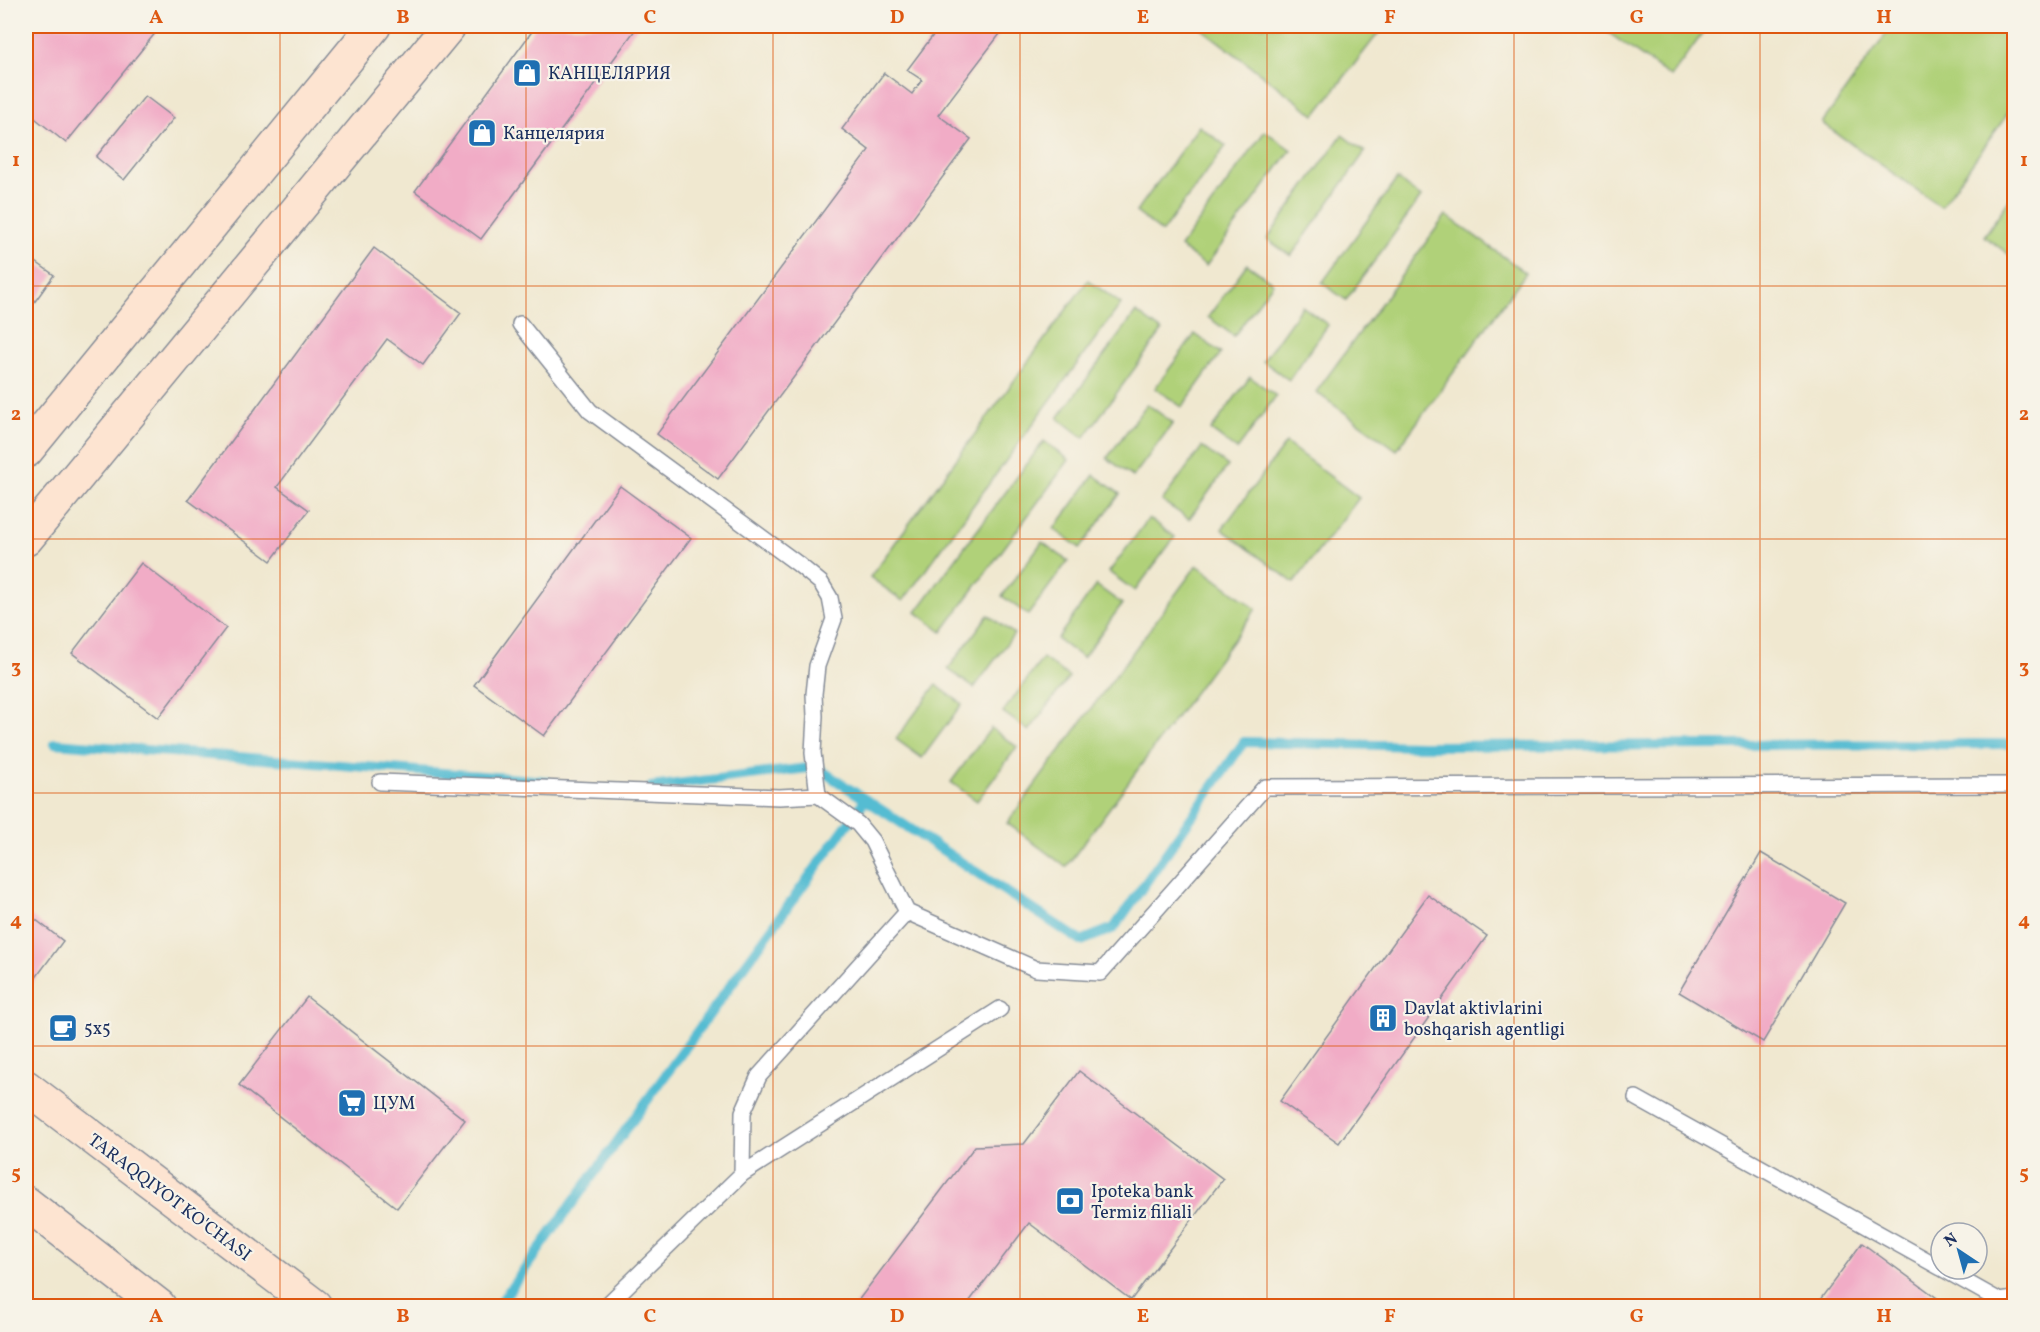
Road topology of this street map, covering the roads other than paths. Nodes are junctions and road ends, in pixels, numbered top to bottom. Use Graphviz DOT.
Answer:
graph roads {
  1 [pos="374,26"];
  2 [pos="449,26"];
  3 [pos="520,324"];
  4 [pos="26,451"];
  5 [pos="26,539"];
  6 [pos="380,782"];
  7 [pos="2014,785"];
  8 [pos="818,795"];
  9 [pos="907,912"];
  10 [pos="1000,1009"];
  11 [pos="26,1088"];
  12 [pos="1636,1098"];
  13 [pos="742,1174"];
  14 [pos="26,1203"];
  15 [pos="1929,1261"];
  16 [pos="1965,1281"];
  17 [pos="2014,1299"];
  18 [pos="159,1306"];
  19 [pos="315,1306"];
  20 [pos="606,1306"];
  1 -- 4 [label="street"];
  2 -- 5 [label="street"];
  3 -- 8 [label="lane"];
  6 -- 8 [label="lane"];
  7 -- 9 [label="lane"];
  8 -- 9 [label="lane"];
  9 -- 13 [label="lane"];
  10 -- 13 [label="lane"];
  11 -- 19 [label="street, TARAQQIYOT KO'CHASI"];
  12 -- 15 [label="lane"];
  13 -- 20 [label="lane"];
  14 -- 18 [label="street"];
  16 -- 17 [label="lane"];
}
